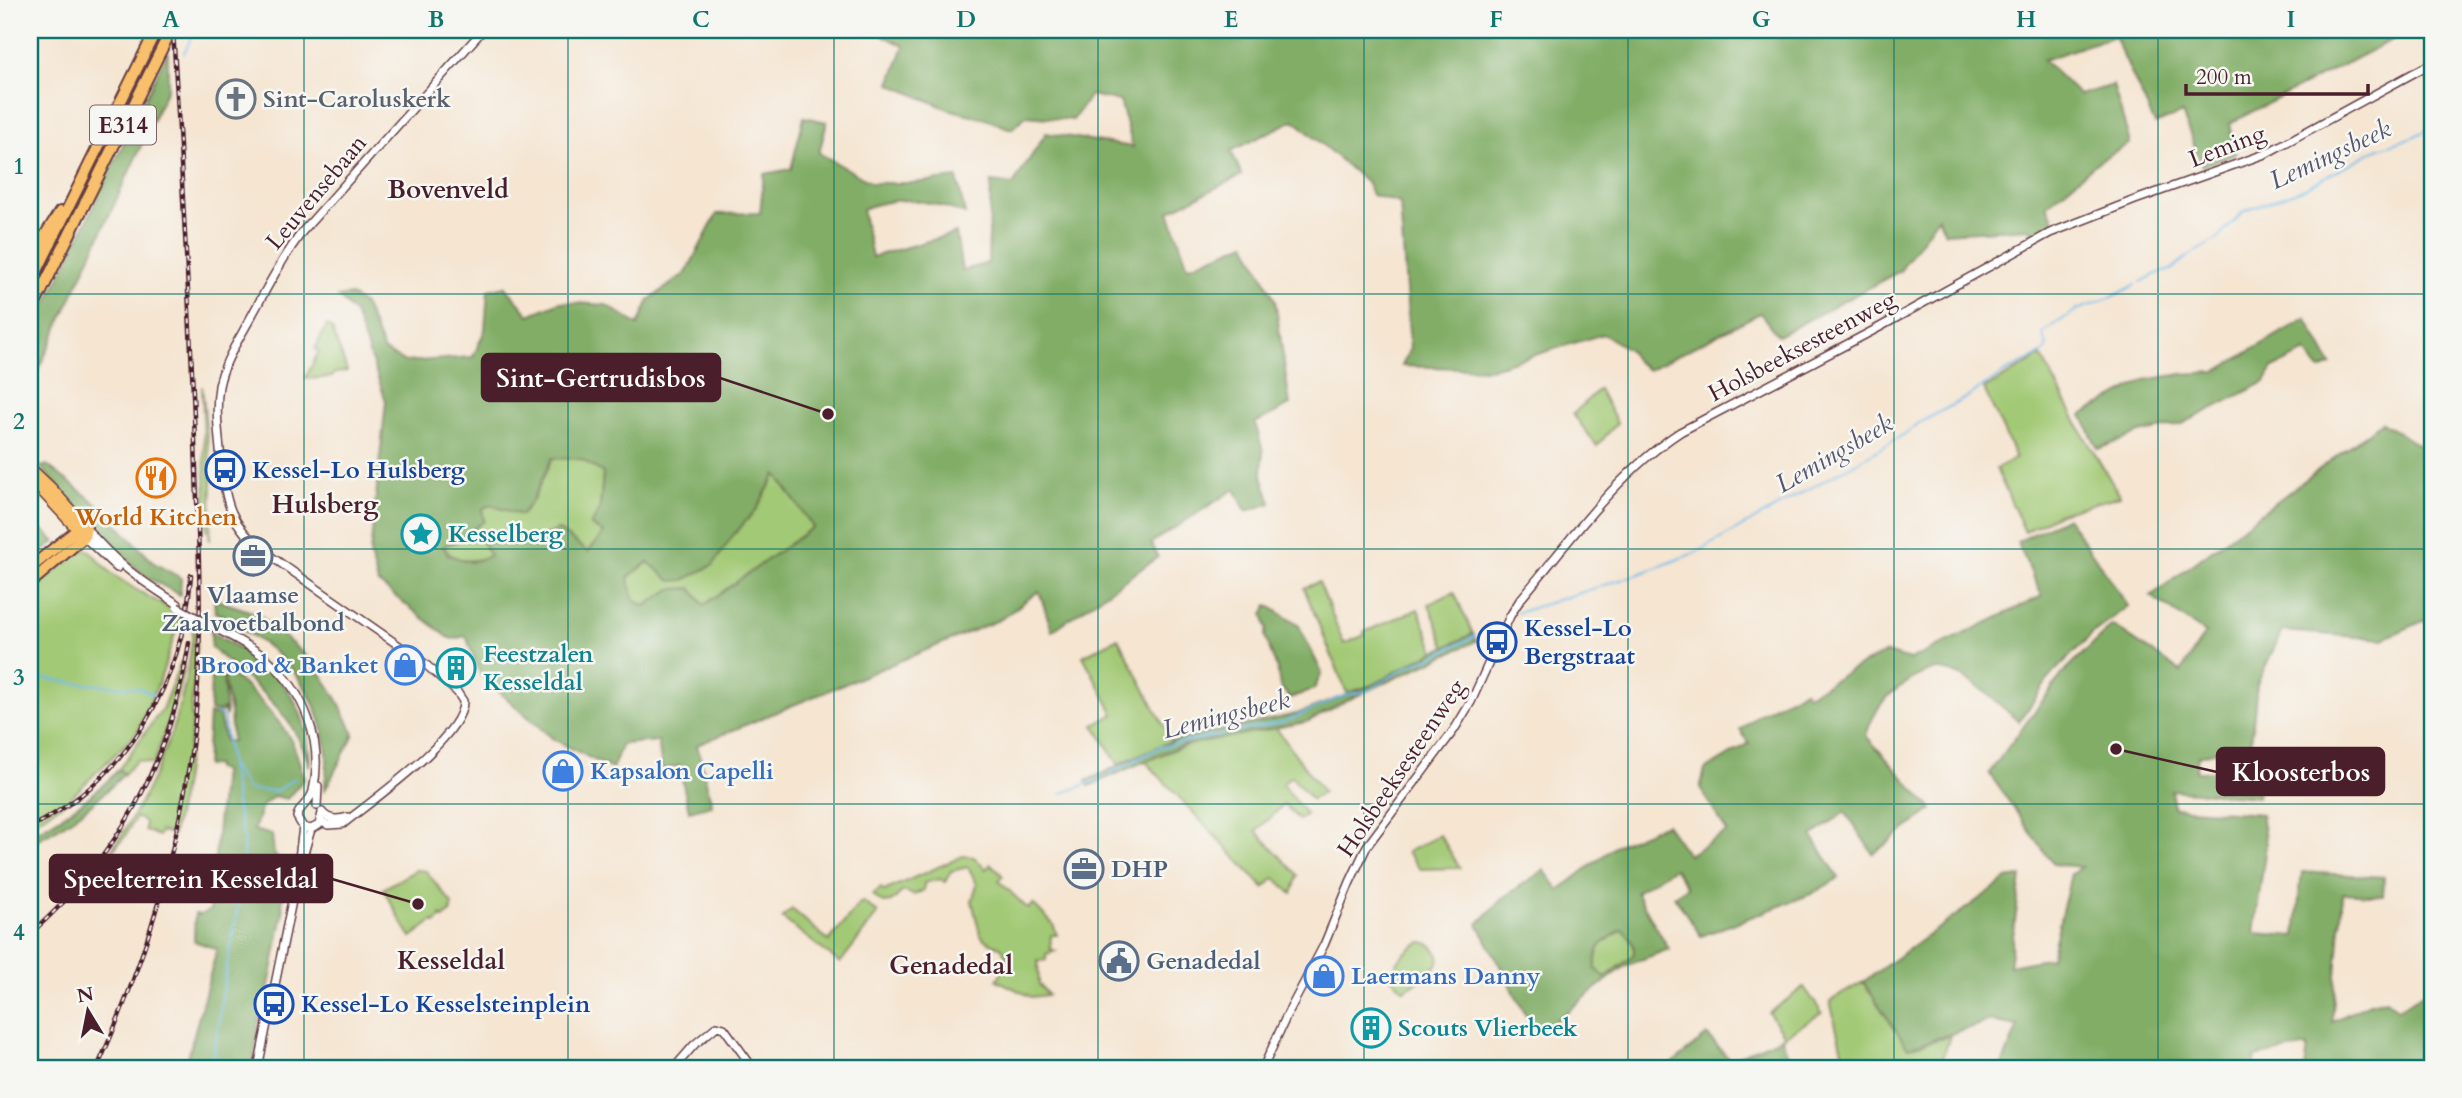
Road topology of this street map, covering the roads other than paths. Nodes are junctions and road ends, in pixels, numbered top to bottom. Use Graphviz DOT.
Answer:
graph roads {
  1 [pos="156,30"];
  2 [pos="483,30"];
  3 [pos="169,32"];
  4 [pos="2432,63"];
  5 [pos="75,194"];
  6 [pos="2026,246"];
  7 [pos="30,259"];
  8 [pos="30,285"];
  9 [pos="30,314"];
  10 [pos="30,468"];
  11 [pos="30,478"];
  12 [pos="83,532"];
  13 [pos="30,568"];
  14 [pos="30,583"];
  15 [pos="218,626"];
  16 [pos="307,804"];
  17 [pos="320,810"];
  18 [pos="352,815"];
  19 [pos="321,822"];
  20 [pos="307,828"];
  21 [pos="258,1068"];
  22 [pos="674,1068"];
  23 [pos="753,1068"];
  24 [pos="1263,1068"];
  1 -- 5 [label="highway, E314"];
  2 -- 18 [label="street, Leuvensebaan"];
  3 -- 9 [label="highway, E314"];
  4 -- 6 [label="street, Leming"];
  5 -- 7 [label="highway"];
  5 -- 8 [label="highway, E314"];
  6 -- 24 [label="street, Holsbeeksesteenweg"];
  10 -- 12 [label="main road"];
  11 -- 12 [label="main road"];
  12 -- 13 [label="highway"];
  12 -- 14 [label="highway"];
  12 -- 15 [label="street, bridge"];
  15 -- 16 [label="street"];
  15 -- 17 [label="street"];
  16 -- 17 [label="street"];
  16 -- 20 [label="street"];
  17 -- 18 [label="street"];
  17 -- 19 [label="street"];
  18 -- 19 [label="street"];
  19 -- 20 [label="street"];
  20 -- 21 [label="street"];
  22 -- 23 [label="street"];
}
